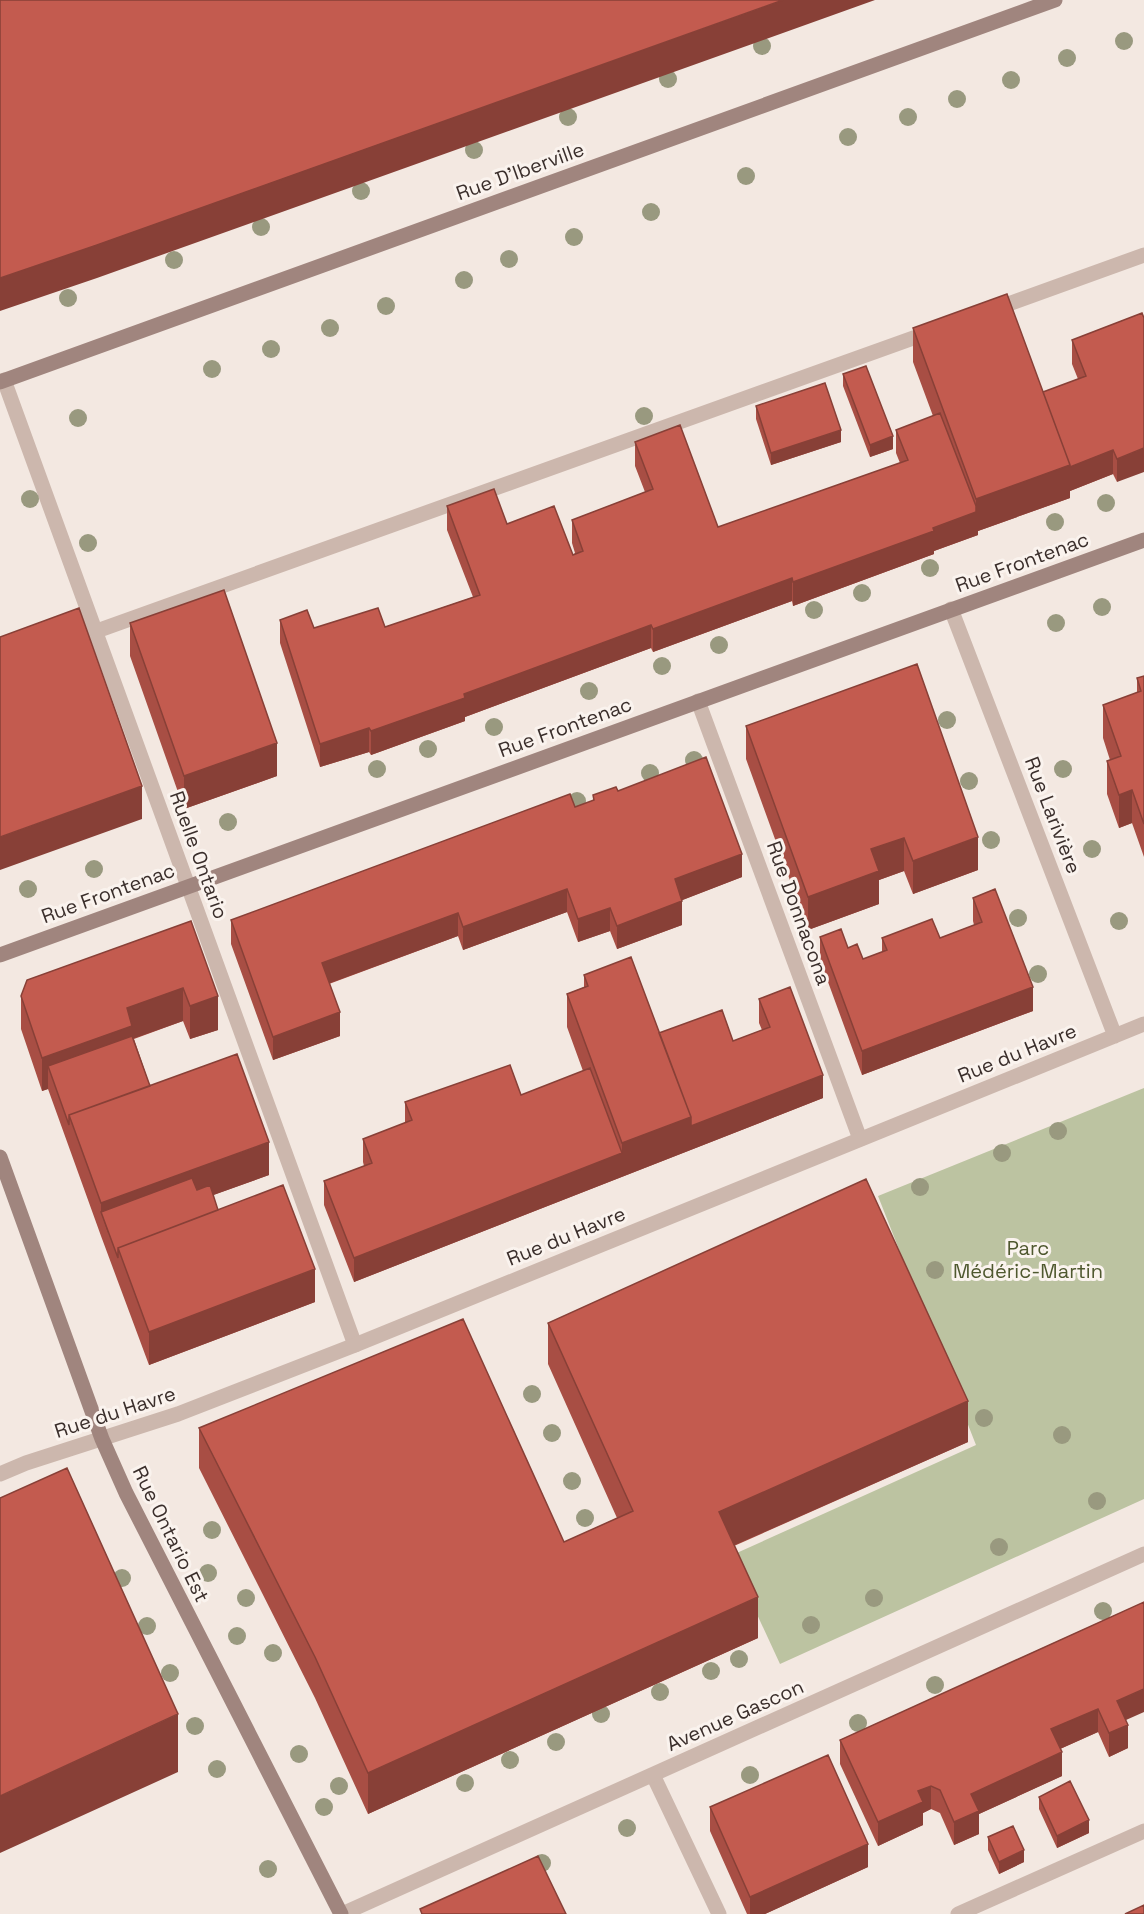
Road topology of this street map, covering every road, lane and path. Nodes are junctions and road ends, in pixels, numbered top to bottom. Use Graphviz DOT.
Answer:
graph roads {
  1 [pos="1055,0"];
  2 [pos="1144,255"];
  3 [pos="975,316"];
  4 [pos="941,328"];
  5 [pos="2,381"];
  6 [pos="1144,540"];
  7 [pos="951,609"];
  8 [pos="94,632"];
  9 [pos="698,701"];
  10 [pos="189,886"];
  11 [pos="0,954"];
  12 [pos="1144,1024"];
  13 [pos="1115,1036"];
  14 [pos="860,1139"];
  15 [pos="0,1157"];
  16 [pos="355,1345"];
  17 [pos="102,1439"];
  18 [pos="0,1474"];
  19 [pos="1144,1554"];
  20 [pos="653,1775"];
  21 [pos="1144,1831"];
  22 [pos="341,1914"];
  23 [pos="720,1914"];
  24 [pos="958,1914"];
  1 -- 5 [label="main road, Rue D'Iberville"];
  2 -- 3 [label="street"];
  4 -- 8 [label="street"];
  5 -- 8 [label="street, Ruelle Ontario"];
  6 -- 7 [label="main road, Rue Frontenac"];
  7 -- 9 [label="main road, Rue Frontenac"];
  7 -- 13 [label="street, Rue Larivière"];
  8 -- 10 [label="street, Ruelle Ontario"];
  9 -- 10 [label="main road, Rue Frontenac"];
  9 -- 14 [label="street, Rue Donnacona"];
  10 -- 11 [label="main road, Rue Frontenac"];
  10 -- 16 [label="street, Ruelle Ontario"];
  12 -- 13 [label="street, Rue du Havre"];
  13 -- 14 [label="street, Rue du Havre"];
  14 -- 16 [label="street, Rue du Havre"];
  15 -- 17 [label="main road, Rue Ontario Est"];
  16 -- 17 [label="street, Rue du Havre"];
  17 -- 18 [label="street, Rue du Havre"];
  17 -- 22 [label="main road, Rue Ontario Est"];
  19 -- 20 [label="street, Avenue Gascon"];
  20 -- 22 [label="street, Avenue Gascon"];
  20 -- 23 [label="street"];
  21 -- 24 [label="street"];
}
